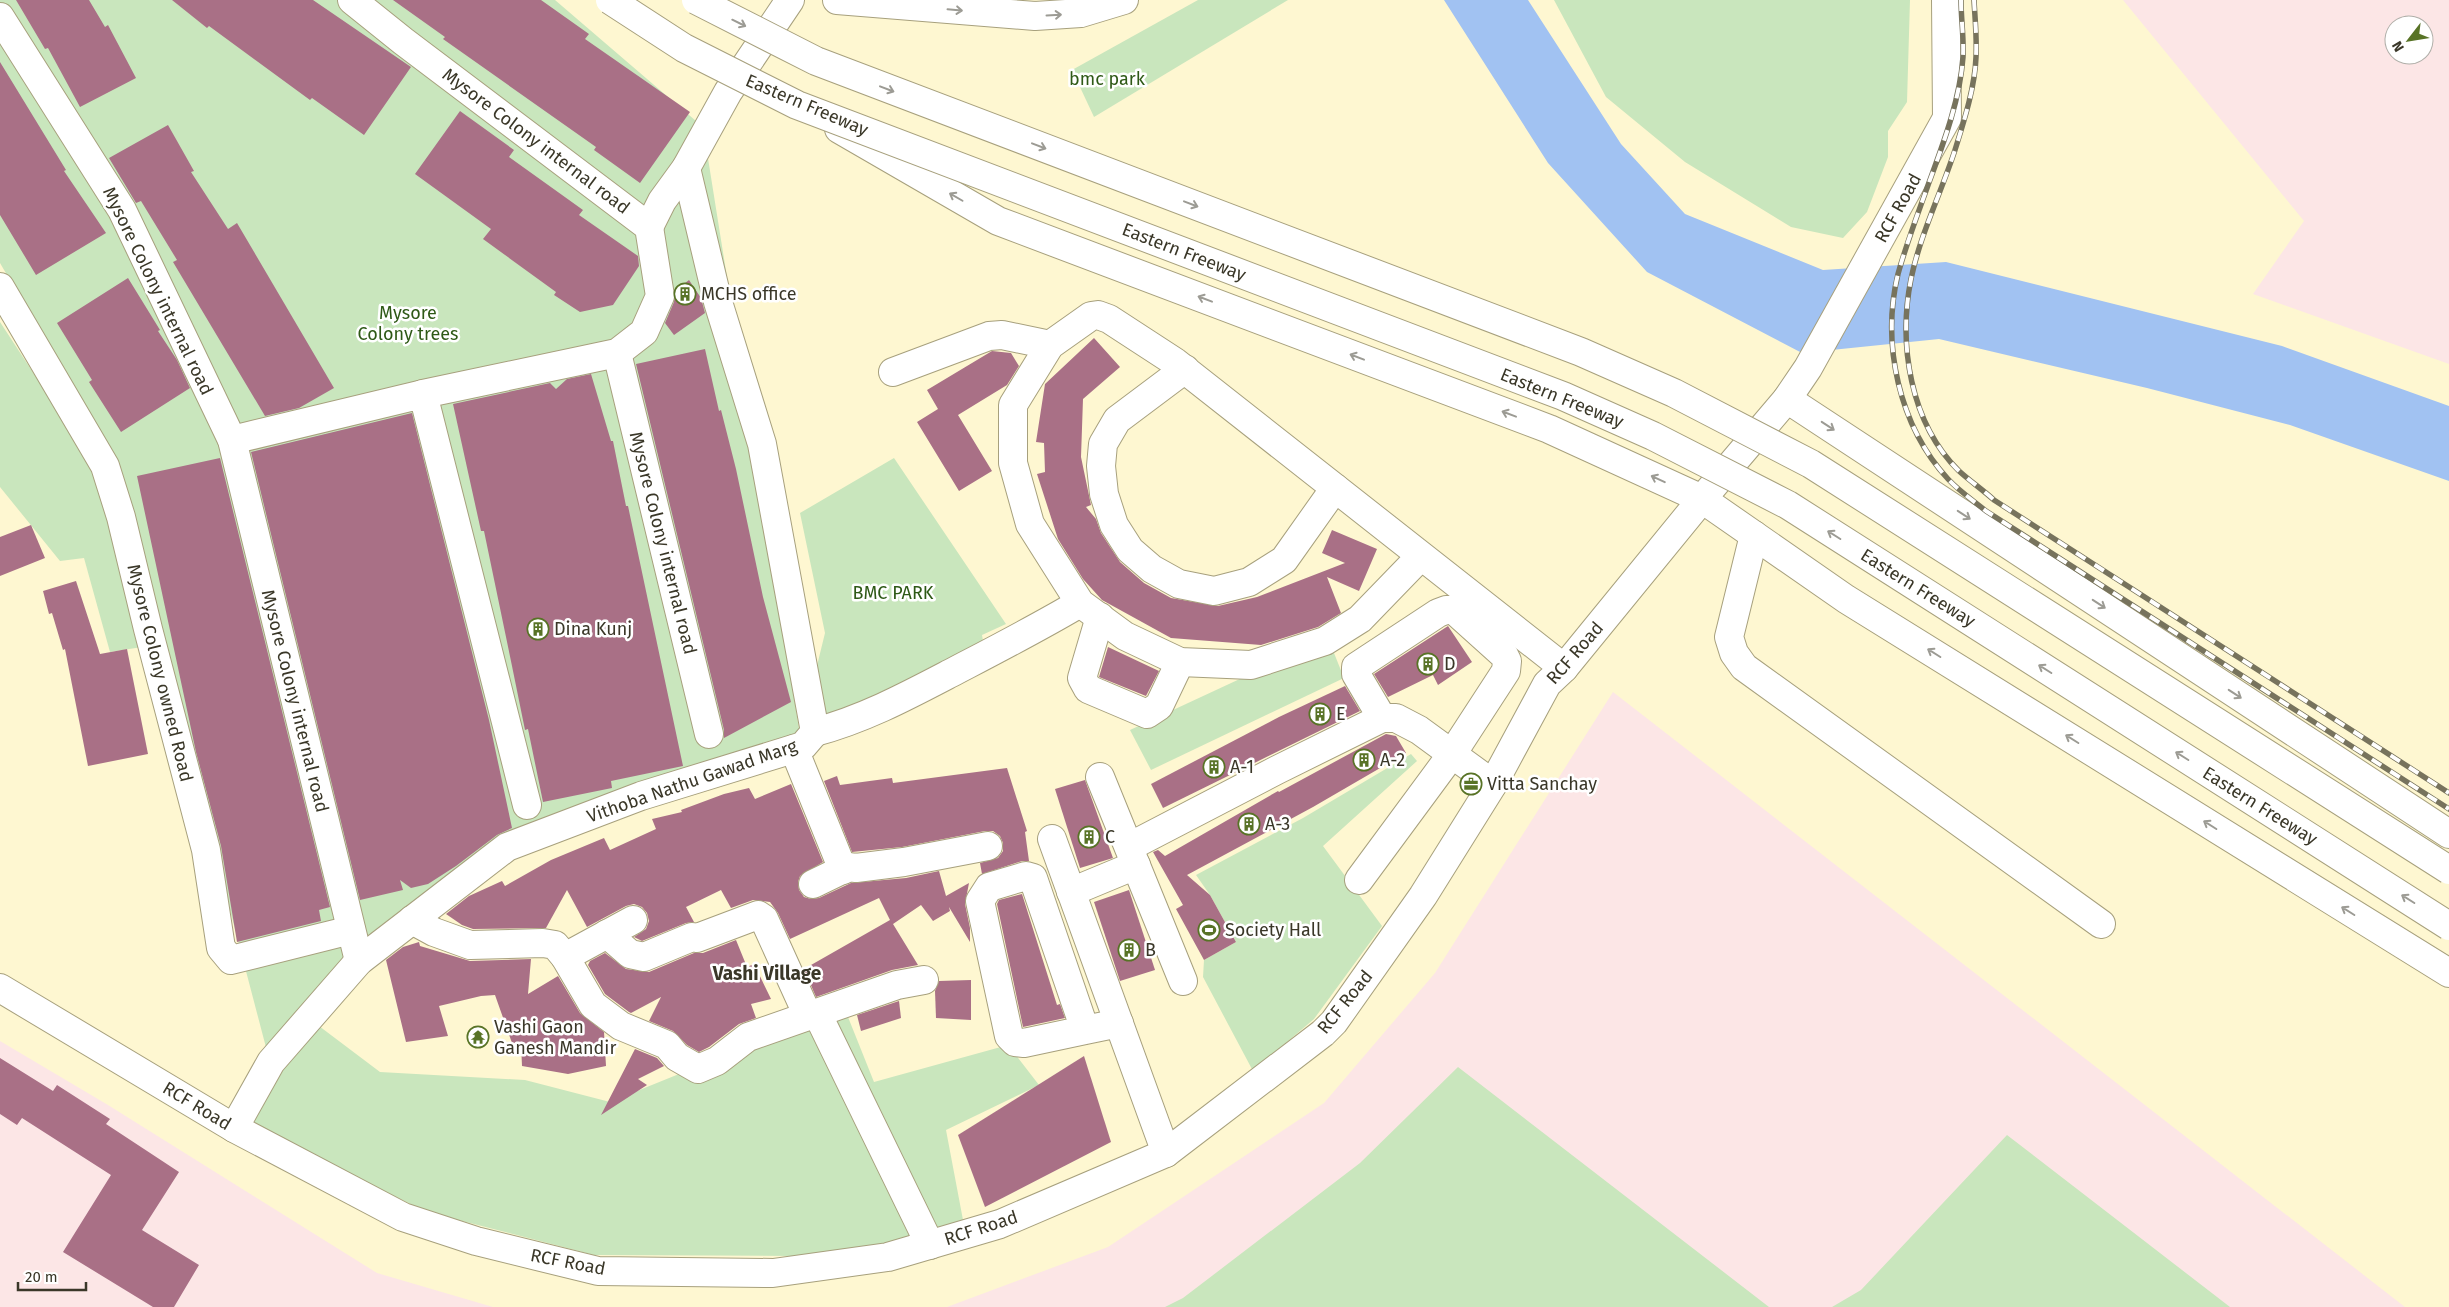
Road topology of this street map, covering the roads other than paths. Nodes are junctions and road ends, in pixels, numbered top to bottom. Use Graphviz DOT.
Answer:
graph roads {
  1 [pos="352,0"];
  2 [pos="610,0"];
  3 [pos="696,0"];
  4 [pos="790,0"];
  5 [pos="837,0"];
  6 [pos="1124,0"];
  7 [pos="1946,0"];
  8 [pos="0,17"];
  9 [pos="797,105"];
  10 [pos="686,168"];
  11 [pos="649,227"];
  12 [pos="0,287"];
  13 [pos="1050,345"];
  14 [pos="617,352"];
  15 [pos="1185,369"];
  16 [pos="893,372"];
  17 [pos="423,394"];
  18 [pos="1787,399"];
  19 [pos="232,440"];
  20 [pos="1335,488"];
  21 [pos="1702,499"];
  22 [pos="1754,534"];
  23 [pos="1421,556"];
  24 [pos="1090,610"];
  25 [pos="1180,662"];
  26 [pos="1564,668"];
  27 [pos="1382,718"];
  28 [pos="709,734"];
  29 [pos="804,741"];
  30 [pos="1452,754"];
  31 [pos="1100,777"];
  32 [pos="1492,784"];
  33 [pos="527,805"];
  34 [pos="2449,834"];
  35 [pos="1052,839"];
  36 [pos="988,846"];
  37 [pos="1133,856"];
  38 [pos="843,870"];
  39 [pos="2449,870"];
  40 [pos="1359,880"];
  41 [pos="813,884"];
  42 [pos="1071,892"];
  43 [pos="412,920"];
  44 [pos="632,920"];
  45 [pos="2101,924"];
  46 [pos="2449,926"];
  47 [pos="351,930"];
  48 [pos="607,934"];
  49 [pos="565,957"];
  50 [pos="359,961"];
  51 [pos="2449,973"];
  52 [pos="924,980"];
  53 [pos="1184,981"];
  54 [pos="0,988"];
  55 [pos="813,1015"];
  56 [pos="1118,1023"];
  57 [pos="1085,1030"];
  58 [pos="234,1128"];
  59 [pos="1166,1153"];
  60 [pos="930,1245"];
  1 -- 11 [label="main road, Mysore Colony internal road"];
  2 -- 9 [label="main road, Eastern Freeway, bridge"];
  3 -- 39 [label="main road, one-way, bridge"];
  4 -- 10 [label="main road, Mysore Colony internal road"];
  5 -- 6 [label="main road, one-way"];
  7 -- 18 [label="main road, RCF Road"];
  8 -- 19 [label="main road, Mysore Colony internal road"];
  21 -- 9 [label="main road, one-way, bridge"];
  46 -- 9 [label="main road, Eastern Freeway, one-way, bridge"];
  10 -- 11 [label="main road, Mysore Colony internal road"];
  10 -- 29 [label="main road, Vithoba Nathu Gawad Marg"];
  11 -- 14 [label="main road"];
  12 -- 47 [label="main road, Mysore Colony owned Road"];
  13 -- 15 [label="main road"];
  13 -- 16 [label="main road"];
  13 -- 24 [label="main road"];
  14 -- 17 [label="main road"];
  14 -- 28 [label="main road, Mysore Colony internal road"];
  15 -- 20 [label="main road"];
  15 -- 20 [label="main road"];
  17 -- 19 [label="main road"];
  17 -- 33 [label="main road"];
  18 -- 21 [label="main road, RCF Road"];
  18 -- 34 [label="main road, one-way"];
  19 -- 47 [label="main road, Mysore Colony internal road"];
  20 -- 23 [label="main road"];
  21 -- 22 [label="main road"];
  21 -- 26 [label="main road, RCF Road"];
  22 -- 45 [label="main road"];
  51 -- 22 [label="main road, one-way"];
  23 -- 25 [label="main road"];
  23 -- 26 [label="main road"];
  24 -- 25 [label="main road"];
  24 -- 25 [label="main road"];
  24 -- 29 [label="main road"];
  26 -- 32 [label="main road, RCF Road"];
  27 -- 30 [label="main road"];
  27 -- 30 [label="main road"];
  27 -- 37 [label="main road"];
  29 -- 38 [label="main road"];
  29 -- 43 [label="main road, Vithoba Nathu Gawad Marg"];
  30 -- 32 [label="main road"];
  30 -- 40 [label="main road"];
  31 -- 37 [label="main road"];
  32 -- 59 [label="main road, RCF Road"];
  35 -- 42 [label="main road"];
  36 -- 38 [label="main road"];
  37 -- 42 [label="main road"];
  37 -- 53 [label="main road"];
  38 -- 41 [label="main road"];
  42 -- 56 [label="main road"];
  43 -- 49 [label="main road"];
  43 -- 50 [label="main road, Vithoba Nathu Gawad Marg"];
  44 -- 48 [label="main road"];
  47 -- 50 [label="main road, Mysore Colony internal road"];
  48 -- 49 [label="main road"];
  48 -- 55 [label="main road"];
  49 -- 55 [label="main road"];
  50 -- 58 [label="main road, Vithoba Nathu Gawad Marg"];
  52 -- 55 [label="main road"];
  54 -- 58 [label="main road, RCF Road"];
  55 -- 60 [label="main road"];
  56 -- 57 [label="main road"];
  56 -- 59 [label="main road"];
  57 -- 57 [label="main road"];
  58 -- 60 [label="main road, RCF Road"];
  59 -- 60 [label="main road, RCF Road"];
}
